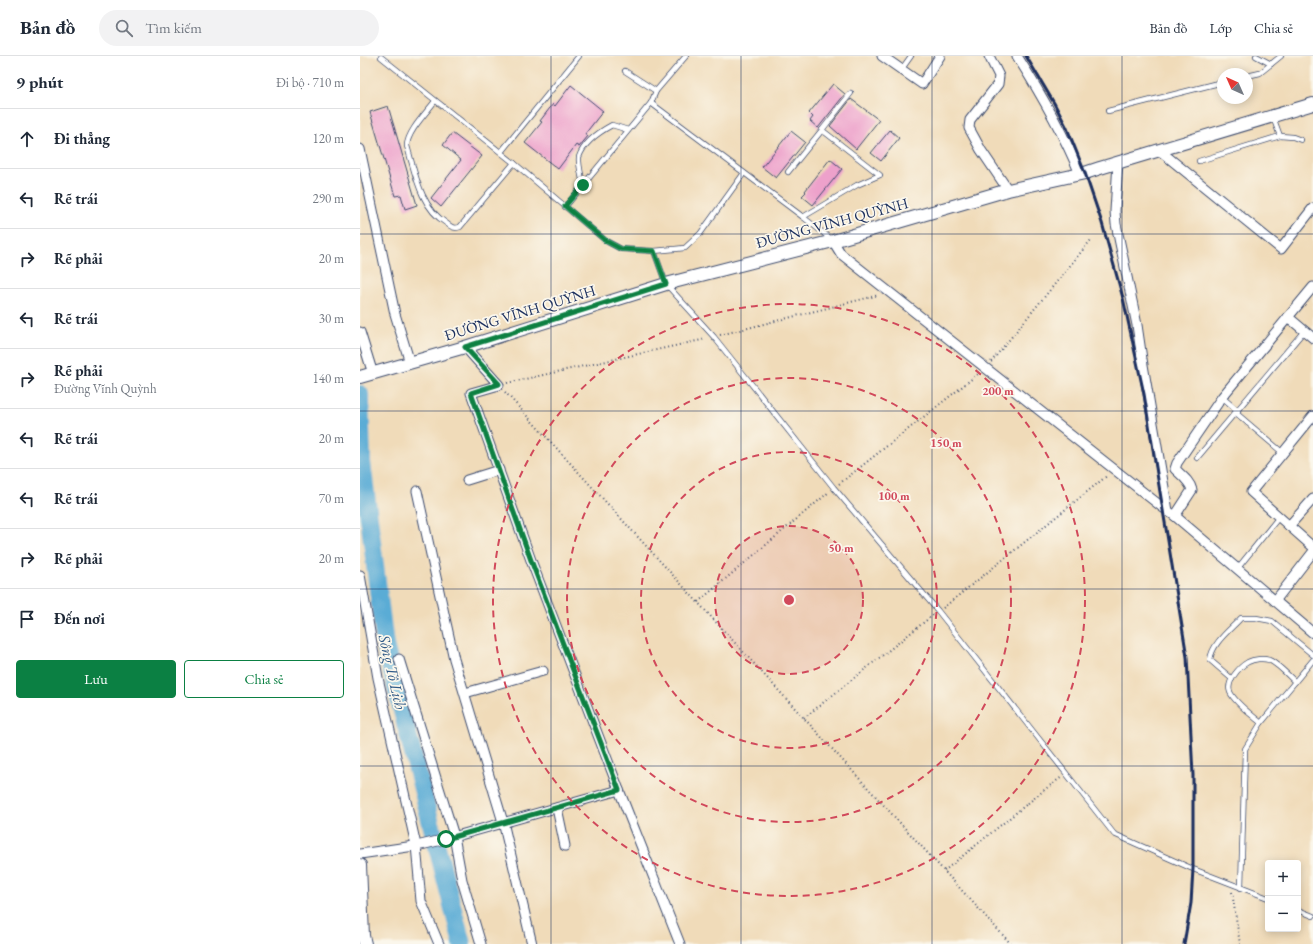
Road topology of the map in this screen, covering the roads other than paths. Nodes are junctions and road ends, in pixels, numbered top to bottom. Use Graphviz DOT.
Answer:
graph roads {
  1 [pos="381,56"];
  2 [pos="579,56"];
  3 [pos="686,56"];
  4 [pos="882,56"];
  5 [pos="911,56"];
  6 [pos="940,56"];
  7 [pos="989,56"];
  8 [pos="1017,56"];
  9 [pos="1256,56"];
  10 [pos="1281,56"];
  11 [pos="1271,64"];
  12 [pos="901,70"];
  13 [pos="625,71"];
  14 [pos="1253,75"];
  15 [pos="1217,84"];
  16 [pos="656,91"];
  17 [pos="851,93"];
  18 [pos="435,101"];
  19 [pos="651,103"];
  20 [pos="1313,104"];
  21 [pos="1108,111"];
  22 [pos="1274,117"];
  23 [pos="628,130"];
  24 [pos="822,130"];
  25 [pos="1280,136"];
  26 [pos="1301,140"];
  27 [pos="360,149"];
  28 [pos="1159,150"];
  29 [pos="501,152"];
  30 [pos="1199,161"];
  31 [pos="1118,162"];
  32 [pos="514,163"];
  33 [pos="788,172"];
  34 [pos="744,173"];
  35 [pos="1080,174"];
  36 [pos="583,185"];
  37 [pos="1008,190"];
  38 [pos="565,206"];
  39 [pos="1313,208"];
  40 [pos="803,217"];
  41 [pos="1309,220"];
  42 [pos="833,241"];
  43 [pos="654,251"];
  44 [pos="666,284"];
  45 [pos="1313,287"];
  46 [pos="1288,317"];
  47 [pos="1304,331"];
  48 [pos="360,332"];
  49 [pos="1313,338"];
  50 [pos="465,347"];
  51 [pos="410,363"];
  52 [pos="367,375"];
  53 [pos="1222,398"];
  54 [pos="1237,412"];
  55 [pos="1313,416"];
  56 [pos="1283,453"];
  57 [pos="1197,458"];
  58 [pos="499,470"];
  59 [pos="467,480"];
  60 [pos="417,492"];
  61 [pos="1313,499"];
  62 [pos="1172,513"];
  63 [pos="1280,517"];
  64 [pos="1290,526"];
  65 [pos="1313,547"];
  66 [pos="1313,552"];
  67 [pos="1237,568"];
  68 [pos="360,575"];
  69 [pos="1275,601"];
  70 [pos="1313,633"];
  71 [pos="1313,655"];
  72 [pos="399,660"];
  73 [pos="1313,660"];
  74 [pos="544,671"];
  75 [pos="1232,679"];
  76 [pos="1295,682"];
  77 [pos="465,693"];
  78 [pos="1261,723"];
  79 [pos="619,790"];
  80 [pos="557,808"];
  81 [pos="503,822"];
  82 [pos="450,838"];
  83 [pos="418,845"];
  84 [pos="565,846"];
  85 [pos="360,854"];
  86 [pos="360,865"];
  87 [pos="1241,888"];
  88 [pos="1265,897"];
  89 [pos="1301,911"];
  90 [pos="1313,916"];
  91 [pos="361,918"];
  92 [pos="365,944"];
  93 [pos="439,944"];
  94 [pos="481,944"];
  95 [pos="532,944"];
  96 [pos="680,944"];
  1 -- 18 [label="lane"];
  2 -- 29 [label="lane"];
  3 -- 16 [label="lane"];
  4 -- 12 [label="street"];
  5 -- 12 [label="lane"];
  6 -- 12 [label="street"];
  7 -- 37 [label="street"];
  8 -- 35 [label="street"];
  9 -- 11 [label="lane"];
  10 -- 11 [label="lane"];
  11 -- 14 [label="lane"];
  13 -- 16 [label="lane"];
  15 -- 21 [label="lane"];
  16 -- 19 [label="lane"];
  17 -- 24 [label="lane"];
  18 -- 29 [label="lane"];
  18 -- 32 [label="lane"];
  19 -- 23 [label="lane"];
  19 -- 34 [label="lane"];
  20 -- 22 [label="street, ĐƯỜNG VĨNH QUỲNH"];
  22 -- 25 [label="lane"];
  22 -- 28 [label="street, ĐƯỜNG VĨNH QUỲNH"];
  23 -- 36 [label="lane"];
  23 -- 36 [label="lane"];
  24 -- 33 [label="lane"];
  24 -- 40 [label="lane"];
  25 -- 26 [label="lane"];
  25 -- 30 [label="lane"];
  27 -- 51 [label="street"];
  28 -- 31 [label="street, ĐƯỜNG VĨNH QUỲNH"];
  28 -- 41 [label="street"];
  29 -- 32 [label="lane"];
  31 -- 35 [label="street, ĐƯỜNG VĨNH QUỲNH"];
  31 -- 62 [label="street"];
  32 -- 38 [label="lane"];
  34 -- 40 [label="lane"];
  34 -- 43 [label="lane"];
  35 -- 37 [label="street, ĐƯỜNG VĨNH QUỲNH"];
  36 -- 38 [label="lane"];
  37 -- 42 [label="street, ĐƯỜNG VĨNH QUỲNH"];
  38 -- 43 [label="lane"];
  39 -- 41 [label="street"];
  40 -- 42 [label="lane"];
  42 -- 44 [label="street, ĐƯỜNG VĨNH QUỲNH"];
  42 -- 62 [label="street"];
  43 -- 44 [label="lane"];
  44 -- 50 [label="street, ĐƯỜNG VĨNH QUỲNH"];
  44 -- 87 [label="lane"];
  45 -- 46 [label="street"];
  46 -- 47 [label="street"];
  46 -- 53 [label="street"];
  47 -- 49 [label="street"];
  47 -- 54 [label="lane"];
  48 -- 52 [label="street"];
  50 -- 51 [label="street, ĐƯỜNG VĨNH QUỲNH"];
  50 -- 58 [label="street"];
  51 -- 52 [label="street, ĐƯỜNG VĨNH QUỲNH"];
  53 -- 54 [label="lane"];
  53 -- 62 [label="street"];
  54 -- 56 [label="lane"];
  54 -- 57 [label="lane"];
  55 -- 56 [label="street"];
  56 -- 63 [label="street"];
  58 -- 59 [label="street"];
  58 -- 79 [label="street"];
  60 -- 77 [label="street"];
  61 -- 64 [label="street"];
  62 -- 67 [label="street"];
  63 -- 64 [label="street"];
  63 -- 67 [label="lane"];
  64 -- 65 [label="street"];
  66 -- 69 [label="street"];
  67 -- 69 [label="street"];
  68 -- 83 [label="street"];
  69 -- 70 [label="street"];
  71 -- 75 [label="lane"];
  72 -- 82 [label="street"];
  73 -- 76 [label="lane"];
  74 -- 77 [label="street"];
  75 -- 76 [label="lane"];
  75 -- 78 [label="lane"];
  76 -- 78 [label="lane"];
  77 -- 81 [label="street"];
  78 -- 87 [label="lane"];
  79 -- 80 [label="street"];
  79 -- 96 [label="street"];
  80 -- 81 [label="street"];
  80 -- 84 [label="street"];
  81 -- 82 [label="street"];
  81 -- 95 [label="street"];
  82 -- 83 [label="street"];
  82 -- 94 [label="street"];
  83 -- 85 [label="street"];
  83 -- 93 [label="street"];
  86 -- 91 [label="street"];
  87 -- 88 [label="lane"];
  89 -- 90 [label="lane"];
  91 -- 92 [label="street"];
}
